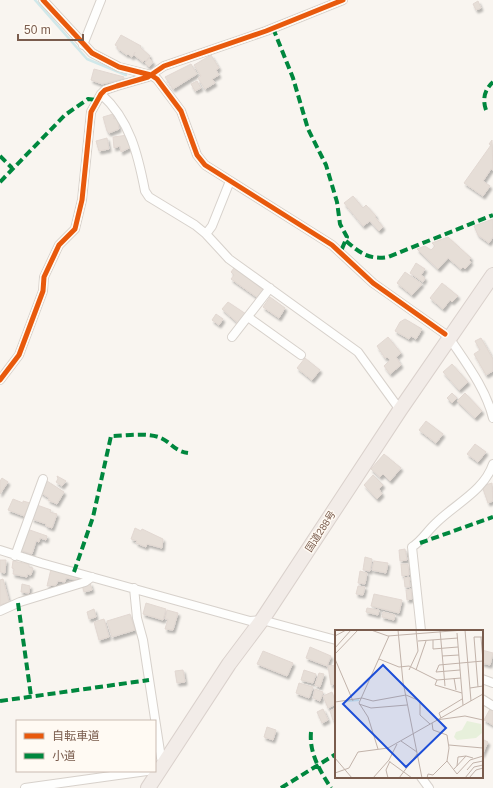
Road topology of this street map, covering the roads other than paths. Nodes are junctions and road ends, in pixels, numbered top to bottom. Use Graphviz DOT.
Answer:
graph roads {
  1 [pos="43,0"];
  2 [pos="101,0"];
  3 [pos="343,0"];
  4 [pos="83,45"];
  5 [pos="151,75"];
  6 [pos="101,94"];
  7 [pos="230,181"];
  8 [pos="206,234"];
  9 [pos="493,264"];
  10 [pos="493,275"];
  11 [pos="270,288"];
  12 [pos="248,317"];
  13 [pos="232,337"];
  14 [pos="447,337"];
  15 [pos="301,355"];
  16 [pos="0,380"];
  17 [pos="398,409"];
  18 [pos="493,418"];
  19 [pos="493,464"];
  20 [pos="43,479"];
  21 [pos="0,550"];
  22 [pos="15,556"];
  23 [pos="92,577"];
  24 [pos="134,588"];
  25 [pos="0,612"];
  26 [pos="256,620"];
  27 [pos="421,630"];
  28 [pos="335,640"];
  29 [pos="483,679"];
  30 [pos="493,683"];
  31 [pos="483,700"];
  32 [pos="493,706"];
  33 [pos="153,720"];
  34 [pos="156,747"];
  35 [pos="158,763"];
  36 [pos="141,772"];
  37 [pos="152,772"];
  38 [pos="422,778"];
  39 [pos="25,788"];
  40 [pos="141,788"];
  41 [pos="148,788"];
  42 [pos="429,788"];
  1 -- 4 [label="street"];
  2 -- 4 [label="street"];
  3 -- 5 [label="street"];
  4 -- 5 [label="street"];
  5 -- 6 [label="street"];
  5 -- 7 [label="street"];
  6 -- 8 [label="street"];
  6 -- 16 [label="street"];
  7 -- 8 [label="street"];
  7 -- 14 [label="street"];
  8 -- 11 [label="street"];
  9 -- 14 [label="highway, 国道288号"];
  10 -- 14 [label="highway, 国道288号"];
  11 -- 12 [label="street"];
  11 -- 17 [label="street"];
  12 -- 13 [label="street"];
  12 -- 15 [label="street"];
  14 -- 17 [label="highway, 国道288号"];
  14 -- 18 [label="street"];
  17 -- 26 [label="highway, 国道288号"];
  19 -- 27 [label="street"];
  20 -- 22 [label="street"];
  21 -- 22 [label="street"];
  22 -- 23 [label="street"];
  23 -- 24 [label="street"];
  23 -- 25 [label="street"];
  24 -- 26 [label="street"];
  24 -- 33 [label="street"];
  26 -- 28 [label="street"];
  26 -- 35 [label="highway, 国道288号"];
  26 -- 41 [label="highway, 国道288号"];
  29 -- 30 [label="street"];
  31 -- 32 [label="street"];
  34 -- 35 [label="street"];
  36 -- 39 [label="street"];
  37 -- 40 [label="highway"];
  38 -- 42 [label="street"];
}
